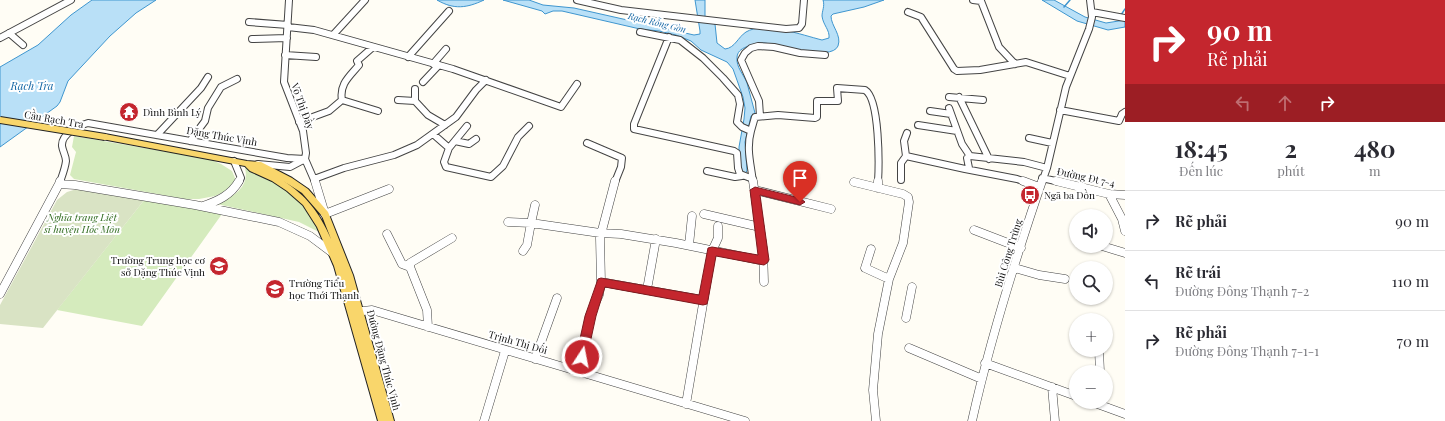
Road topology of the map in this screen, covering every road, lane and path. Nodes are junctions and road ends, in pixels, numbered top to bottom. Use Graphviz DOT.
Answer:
graph roads {
  1 [pos="71,0"];
  2 [pos="289,0"];
  3 [pos="365,0"];
  4 [pos="577,0"];
  5 [pos="804,0"];
  6 [pos="973,0"];
  7 [pos="981,0"];
  8 [pos="1090,0"];
  9 [pos="449,11"];
  10 [pos="908,12"];
  11 [pos="1092,15"];
  12 [pos="1125,18"];
  13 [pos="249,22"];
  14 [pos="288,26"];
  15 [pos="640,32"];
  16 [pos="9,33"];
  17 [pos="333,35"];
  18 [pos="669,37"];
  19 [pos="0,38"];
  20 [pos="287,38"];
  21 [pos="252,40"];
  22 [pos="23,45"];
  23 [pos="373,47"];
  24 [pos="446,49"];
  25 [pos="825,54"];
  26 [pos="285,55"];
  27 [pos="316,57"];
  28 [pos="408,57"];
  29 [pos="1015,64"];
  30 [pos="436,65"];
  31 [pos="1070,76"];
  32 [pos="208,77"];
  33 [pos="237,79"];
  34 [pos="486,80"];
  35 [pos="423,82"];
  36 [pos="577,84"];
  37 [pos="415,89"];
  38 [pos="949,97"];
  39 [pos="959,98"];
  40 [pos="342,100"];
  41 [pos="398,100"];
  42 [pos="983,100"];
  43 [pos="414,102"];
  44 [pos="1060,110"];
  45 [pos="378,111"];
  46 [pos="930,111"];
  47 [pos="1125,112"];
  48 [pos="760,116"];
  49 [pos="0,120"];
  50 [pos="299,122"];
  51 [pos="445,125"];
  52 [pos="918,125"];
  53 [pos="467,126"];
  54 [pos="529,126"];
  55 [pos="747,129"];
  56 [pos="957,131"];
  57 [pos="907,133"];
  58 [pos="433,134"];
  59 [pos="157,135"];
  60 [pos="105,137"];
  61 [pos="1029,138"];
  62 [pos="476,139"];
  63 [pos="455,140"];
  64 [pos="190,141"];
  65 [pos="587,143"];
  66 [pos="1052,143"];
  67 [pos="449,148"];
  68 [pos="906,156"];
  69 [pos="970,156"];
  70 [pos="989,159"];
  71 [pos="305,160"];
  72 [pos="234,161"];
  73 [pos="247,164"];
  74 [pos="258,164"];
  75 [pos="1047,168"];
  76 [pos="965,169"];
  77 [pos="706,171"];
  78 [pos="742,176"];
  79 [pos="1042,178"];
  80 [pos="314,179"];
  81 [pos="753,179"];
  82 [pos="901,180"];
  83 [pos="854,182"];
  84 [pos="59,184"];
  85 [pos="1040,187"];
  86 [pos="878,188"];
  87 [pos="389,189"];
  88 [pos="755,190"];
  89 [pos="1109,194"];
  90 [pos="1125,195"];
  91 [pos="535,205"];
  92 [pos="202,206"];
  93 [pos="831,209"];
  94 [pos="325,214"];
  95 [pos="704,214"];
  96 [pos="692,216"];
  97 [pos="508,222"];
  98 [pos="531,223"];
  99 [pos="718,226"];
  100 [pos="760,227"];
  101 [pos="974,230"];
  102 [pos="1125,231"];
  103 [pos="600,233"];
  104 [pos="387,234"];
  105 [pos="452,238"];
  106 [pos="656,239"];
  107 [pos="689,245"];
  108 [pos="1021,248"];
  109 [pos="871,249"];
  110 [pos="1113,249"];
  111 [pos="523,251"];
  112 [pos="712,251"];
  113 [pos="1125,253"];
  114 [pos="334,255"];
  115 [pos="764,260"];
  116 [pos="410,267"];
  117 [pos="1015,268"];
  118 [pos="889,279"];
  119 [pos="1065,279"];
  120 [pos="601,282"];
  121 [pos="764,282"];
  122 [pos="648,284"];
  123 [pos="912,287"];
  124 [pos="0,294"];
  125 [pos="557,298"];
  126 [pos="703,300"];
  127 [pos="356,312"];
  128 [pos="906,318"];
  129 [pos="428,327"];
  130 [pos="909,348"];
  131 [pos="505,351"];
  132 [pos="535,359"];
  133 [pos="985,363"];
  134 [pos="579,371"];
  135 [pos="982,379"];
  136 [pos="1052,387"];
  137 [pos="1069,393"];
  138 [pos="686,404"];
  139 [pos="1111,409"];
  140 [pos="1125,414"];
  141 [pos="383,421"];
  142 [pos="389,421"];
  143 [pos="484,421"];
  144 [pos="745,421"];
  145 [pos="876,421"];
  146 [pos="972,421"];
  147 [pos="1055,421"];
  1 -- 16 [label="street"];
  2 -- 14 [label="street, Võ Thị Đầy"];
  3 -- 17 [label="street"];
  4 -- 5 [label="street"];
  6 -- 7 [label="street"];
  7 -- 29 [label="street"];
  8 -- 11 [label="street, Bùi Công Trừng"];
  9 -- 28 [label="street"];
  10 -- 29 [label="street"];
  11 -- 12 [label="street"];
  11 -- 31 [label="street, Bùi Công Trừng"];
  13 -- 14 [label="street"];
  14 -- 17 [label="street"];
  14 -- 20 [label="street, Võ Thị Đầy"];
  15 -- 18 [label="street"];
  16 -- 19 [label="street"];
  16 -- 22 [label="street"];
  17 -- 23 [label="street"];
  18 -- 55 [label="street"];
  18 -- 78 [label="street"];
  20 -- 21 [label="street"];
  20 -- 26 [label="street, Võ Thị Đầy"];
  23 -- 28 [label="street"];
  23 -- 40 [label="street"];
  24 -- 30 [label="street"];
  25 -- 48 [label="street"];
  26 -- 27 [label="street"];
  26 -- 50 [label="street, Võ Thị Đầy"];
  28 -- 30 [label="street"];
  29 -- 31 [label="street"];
  30 -- 34 [label="street"];
  30 -- 35 [label="street"];
  31 -- 44 [label="street, Bùi Công Trừng"];
  32 -- 59 [label="street"];
  33 -- 64 [label="street"];
  34 -- 36 [label="street"];
  34 -- 51 [label="street"];
  37 -- 43 [label="street"];
  38 -- 39 [label="street"];
  39 -- 42 [label="street"];
  39 -- 70 [label="street"];
  40 -- 45 [label="street"];
  40 -- 50 [label="street"];
  41 -- 43 [label="street"];
  43 -- 51 [label="street"];
  44 -- 47 [label="street"];
  44 -- 66 [label="street, Bùi Công Trừng"];
  46 -- 56 [label="street"];
  48 -- 55 [label="street"];
  48 -- 86 [label="street"];
  49 -- 60 [label="main road, Cầu Rạch Tra, bridge"];
  50 -- 71 [label="street, Võ Thị Đầy"];
  51 -- 58 [label="street"];
  52 -- 56 [label="street"];
  53 -- 63 [label="street"];
  54 -- 67 [label="street"];
  55 -- 81 [label="street"];
  56 -- 69 [label="street"];
  57 -- 68 [label="street"];
  58 -- 67 [label="street"];
  58 -- 80 [label="street"];
  59 -- 64 [label="street, Đặng Thúc Vịnh"];
  59 -- 84 [label="street, Đặng Thúc Vịnh"];
  60 -- 72 [label="main road, Đường Đặng Thúc Vịnh"];
  61 -- 66 [label="street"];
  62 -- 63 [label="street"];
  63 -- 67 [label="street"];
  64 -- 71 [label="street, Đặng Thúc Vịnh"];
  65 -- 103 [label="street"];
  66 -- 75 [label="street, Bùi Công Trừng"];
  68 -- 76 [label="street"];
  68 -- 82 [label="street"];
  69 -- 70 [label="street"];
  69 -- 76 [label="street"];
  70 -- 75 [label="street"];
  71 -- 74 [label="street"];
  71 -- 80 [label="street, Võ Thị Đầy"];
  72 -- 73 [label="main road, Đường Đặng Thúc Vịnh"];
  72 -- 92 [label="street"];
  73 -- 74 [label="main road, Đường Đặng Thúc Vịnh"];
  73 -- 114 [label="main road, Đường Đặng Thúc Vịnh"];
  74 -- 94 [label="main road, Đường Đặng Thúc Vịnh"];
  75 -- 79 [label="street, Bùi Công Trừng"];
  76 -- 85 [label="street"];
  77 -- 78 [label="street"];
  78 -- 81 [label="street"];
  79 -- 85 [label="street, Bùi Công Trừng"];
  79 -- 89 [label="street, Đường Đt 7-4"];
  80 -- 94 [label="street, Võ Thị Đầy"];
  81 -- 88 [label="street"];
  83 -- 86 [label="street"];
  84 -- 92 [label="street"];
  84 -- 124 [label="street"];
  85 -- 108 [label="street, Bùi Công Trừng"];
  86 -- 118 [label="street"];
  87 -- 94 [label="street"];
  88 -- 93 [label="street"];
  88 -- 100 [label="street"];
  89 -- 90 [label="street, Đường Đt 7-4"];
  89 -- 102 [label="street"];
  91 -- 98 [label="street"];
  92 -- 114 [label="street"];
  94 -- 127 [label="main road, Đường Đặng Thúc Vịnh"];
  95 -- 100 [label="street"];
  96 -- 107 [label="street"];
  97 -- 98 [label="street"];
  98 -- 103 [label="street"];
  98 -- 111 [label="street"];
  99 -- 112 [label="street"];
  100 -- 115 [label="street"];
  101 -- 108 [label="street"];
  103 -- 106 [label="street"];
  103 -- 120 [label="street"];
  104 -- 116 [label="street"];
  105 -- 116 [label="street"];
  106 -- 107 [label="street"];
  106 -- 122 [label="street"];
  107 -- 112 [label="street"];
  108 -- 117 [label="street, Bùi Công Trừng"];
  109 -- 118 [label="street"];
  110 -- 113 [label="street"];
  112 -- 115 [label="street"];
  112 -- 126 [label="street"];
  114 -- 127 [label="main road, Đường Đặng Thúc Vịnh"];
  115 -- 121 [label="street"];
  116 -- 129 [label="street"];
  117 -- 119 [label="street"];
  117 -- 133 [label="street, Bùi Công Trừng"];
  118 -- 145 [label="street"];
  120 -- 126 [label="street"];
  120 -- 134 [label="street"];
  123 -- 128 [label="street"];
  125 -- 132 [label="street"];
  126 -- 138 [label="street"];
  127 -- 129 [label="street, Trịnh Thị Dối"];
  127 -- 141 [label="main road, Đường Đặng Thúc Vịnh"];
  127 -- 142 [label="main road, Đường Đặng Thúc Vịnh"];
  129 -- 131 [label="street, Trịnh Thị Dối"];
  130 -- 135 [label="street"];
  131 -- 132 [label="street, Trịnh Thị Dối"];
  131 -- 143 [label="street"];
  132 -- 134 [label="street, Trịnh Thị Dối"];
  133 -- 135 [label="street, Bùi Công Trừng"];
  133 -- 136 [label="street"];
  134 -- 138 [label="street, Trịnh Thị Dối"];
  135 -- 146 [label="street, Bùi Công Trừng"];
  136 -- 137 [label="street"];
  136 -- 147 [label="street"];
  138 -- 144 [label="street, Trịnh Thị Dối"];
  139 -- 140 [label="street"];
}
